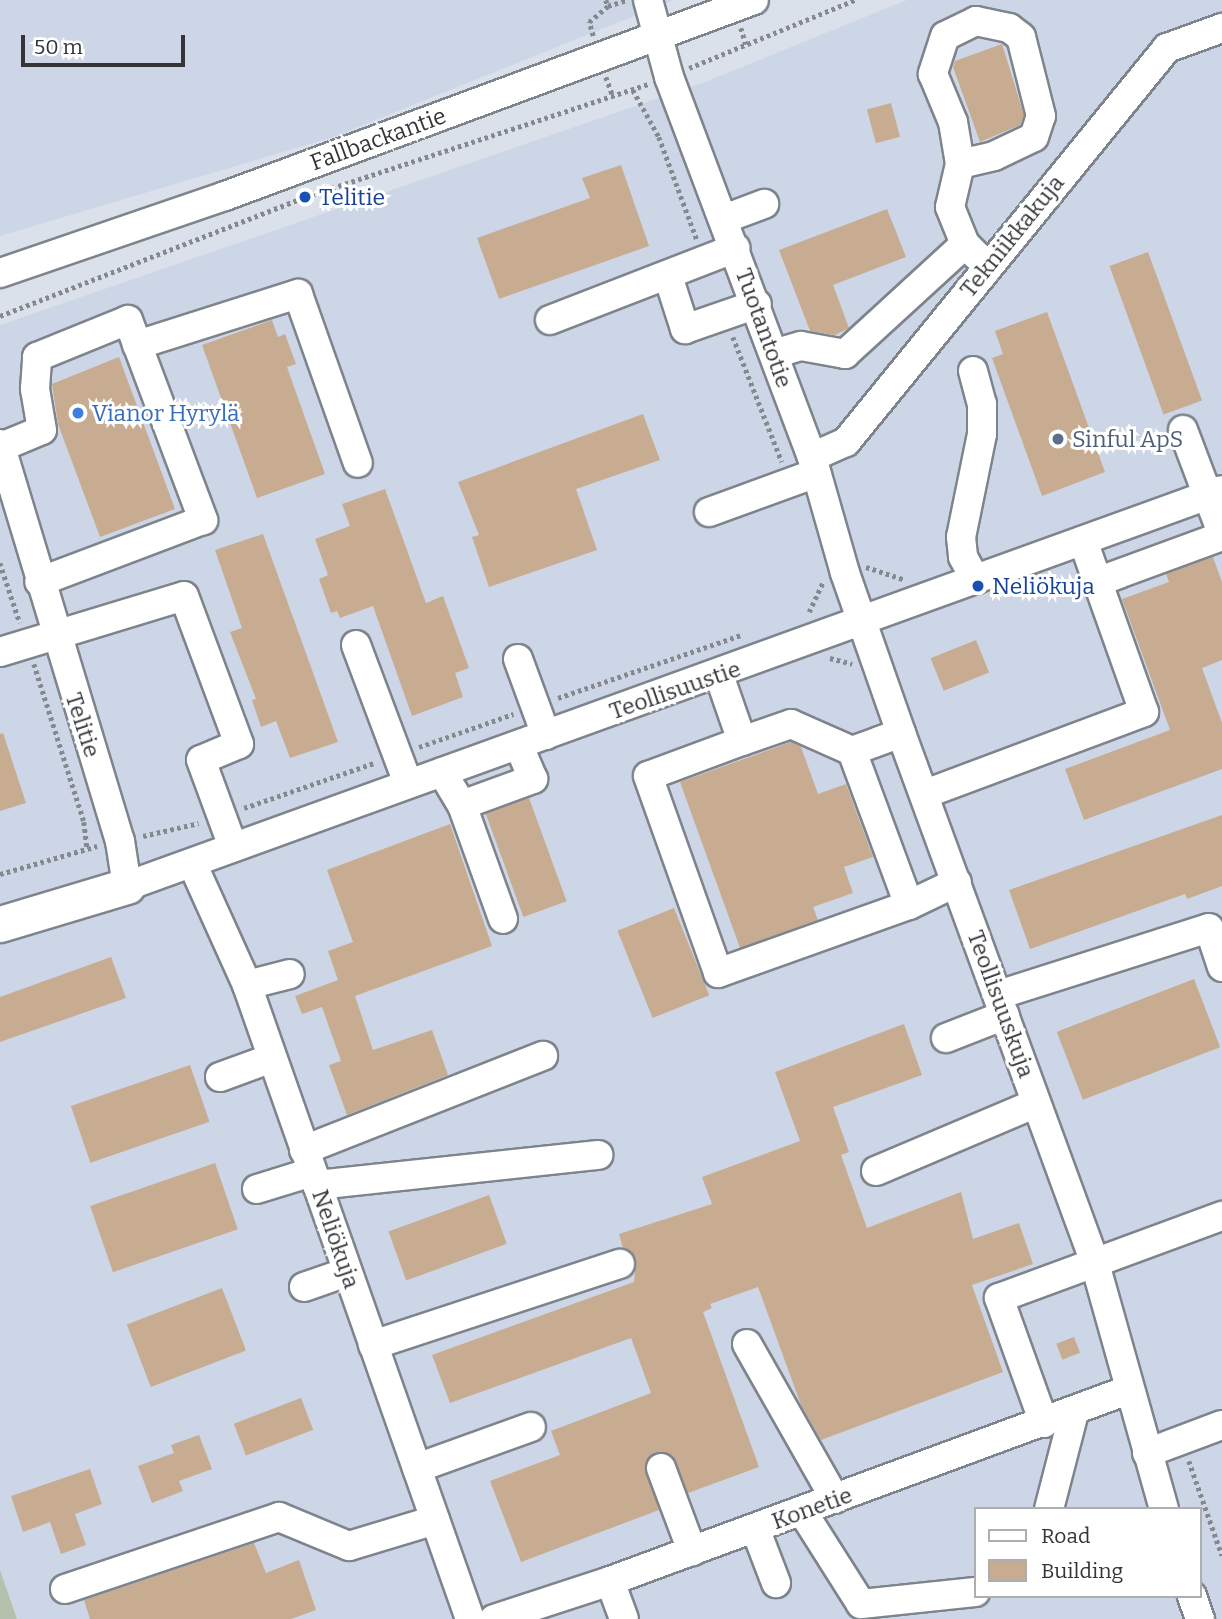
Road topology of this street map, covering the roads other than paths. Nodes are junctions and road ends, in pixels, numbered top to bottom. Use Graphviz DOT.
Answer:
graph roads {
  1 [pos="648,0"];
  2 [pos="754,0"];
  3 [pos="1222,28"];
  4 [pos="659,38"];
  5 [pos="960,164"];
  6 [pos="764,204"];
  7 [pos="724,219"];
  8 [pos="965,244"];
  9 [pos="736,248"];
  10 [pos="988,266"];
  11 [pos="0,273"];
  12 [pos="668,276"];
  13 [pos="757,304"];
  14 [pos="550,320"];
  15 [pos="137,345"];
  16 [pos="774,354"];
  17 [pos="973,371"];
  18 [pos="1183,430"];
  19 [pos="1,452"];
  20 [pos="358,463"];
  21 [pos="814,465"];
  22 [pos="1214,493"];
  23 [pos="709,512"];
  24 [pos="1222,535"];
  25 [pos="1083,541"];
  26 [pos="976,580"];
  27 [pos="39,582"];
  28 [pos="1097,582"];
  29 [pos="863,621"];
  30 [pos="54,634"];
  31 [pos="356,645"];
  32 [pos="0,652"];
  33 [pos="518,659"];
  34 [pos="719,675"];
  35 [pos="901,733"];
  36 [pos="546,735"];
  37 [pos="742,741"];
  38 [pos="519,746"];
  39 [pos="852,751"];
  40 [pos="442,772"];
  41 [pos="408,783"];
  42 [pos="925,794"];
  43 [pos="462,805"];
  44 [pos="233,847"];
  45 [pos="192,863"];
  46 [pos="957,881"];
  47 [pos="127,886"];
  48 [pos="909,905"];
  49 [pos="503,919"];
  50 [pos="0,924"];
  51 [pos="1222,967"];
  52 [pos="290,974"];
  53 [pos="247,985"];
  54 [pos="1001,1005"];
  55 [pos="946,1038"];
  56 [pos="543,1056"];
  57 [pos="272,1058"];
  58 [pos="220,1077"];
  59 [pos="1036,1103"];
  60 [pos="598,1155"];
  61 [pos="311,1169"];
  62 [pos="876,1171"];
  63 [pos="257,1189"];
  64 [pos="1222,1216"];
  65 [pos="1094,1260"];
  66 [pos="620,1264"];
  67 [pos="347,1272"];
  68 [pos="304,1287"];
  69 [pos="747,1344"];
  70 [pos="373,1345"];
  71 [pos="1129,1390"];
  72 [pos="1074,1412"];
  73 [pos="1044,1423"];
  74 [pos="1222,1425"];
  75 [pos="531,1427"];
  76 [pos="1147,1453"];
  77 [pos="416,1468"];
  78 [pos="661,1468"];
  79 [pos="835,1499"];
  80 [pos="1050,1507"];
  81 [pos="1163,1507"];
  82 [pos="802,1511"];
  83 [pos="435,1520"];
  84 [pos="755,1528"];
  85 [pos="692,1551"];
  86 [pos="610,1581"];
  87 [pos="776,1583"];
  88 [pos="65,1590"];
  89 [pos="974,1592"];
  90 [pos="1193,1598"];
  91 [pos="503,1618"];
  92 [pos="470,1619"];
  93 [pos="624,1619"];
  94 [pos="1200,1619"];
  1 -- 4 [label="street, Tuotantotie"];
  2 -- 4 [label="street, Fallbackantie"];
  3 -- 10 [label="street, Tekniikkakuja"];
  4 -- 7 [label="street, Tuotantotie"];
  4 -- 11 [label="street, Fallbackantie"];
  5 -- 5 [label="street"];
  5 -- 8 [label="street"];
  6 -- 7 [label="street"];
  7 -- 9 [label="street, Tuotantotie"];
  8 -- 10 [label="street"];
  8 -- 16 [label="street"];
  9 -- 12 [label="street"];
  9 -- 13 [label="street, Tuotantotie"];
  10 -- 21 [label="street, Tekniikkakuja"];
  12 -- 13 [label="street"];
  12 -- 14 [label="street"];
  13 -- 16 [label="street, Tuotantotie"];
  15 -- 19 [label="street"];
  15 -- 20 [label="street"];
  15 -- 27 [label="street"];
  16 -- 21 [label="street, Tuotantotie"];
  17 -- 26 [label="street"];
  18 -- 22 [label="street"];
  19 -- 27 [label="street, Telitie"];
  21 -- 23 [label="street, Tekniikkakuja"];
  21 -- 29 [label="street, Tuotantotie"];
  22 -- 24 [label="street"];
  22 -- 25 [label="street, Teollisuustie"];
  24 -- 28 [label="street"];
  25 -- 26 [label="street, Teollisuustie"];
  25 -- 28 [label="street"];
  26 -- 29 [label="street, Teollisuustie"];
  27 -- 30 [label="street, Telitie"];
  28 -- 42 [label="street"];
  29 -- 34 [label="street, Teollisuustie"];
  29 -- 35 [label="street, Teollisuuskuja"];
  30 -- 32 [label="street"];
  30 -- 44 [label="street"];
  30 -- 47 [label="street, Telitie"];
  31 -- 41 [label="street"];
  33 -- 36 [label="street"];
  34 -- 36 [label="street, Teollisuustie"];
  34 -- 37 [label="street"];
  35 -- 39 [label="street"];
  35 -- 42 [label="street, Teollisuuskuja"];
  36 -- 38 [label="street, Teollisuustie"];
  37 -- 39 [label="street"];
  37 -- 48 [label="street"];
  38 -- 40 [label="street, Teollisuustie"];
  38 -- 43 [label="street"];
  39 -- 48 [label="street"];
  40 -- 41 [label="street, Teollisuustie"];
  40 -- 43 [label="street"];
  41 -- 44 [label="street, Teollisuustie"];
  42 -- 46 [label="street, Teollisuuskuja"];
  43 -- 49 [label="street"];
  44 -- 45 [label="street, Teollisuustie"];
  45 -- 47 [label="street, Teollisuustie"];
  45 -- 53 [label="street, Neliökuja"];
  46 -- 48 [label="street"];
  46 -- 54 [label="street, Teollisuuskuja"];
  47 -- 50 [label="main road"];
  51 -- 54 [label="street"];
  52 -- 53 [label="street"];
  53 -- 57 [label="street, Neliökuja"];
  54 -- 55 [label="street"];
  54 -- 59 [label="street, Teollisuuskuja"];
  56 -- 61 [label="street"];
  57 -- 58 [label="street"];
  57 -- 61 [label="street, Neliökuja"];
  59 -- 62 [label="street"];
  59 -- 65 [label="street, Teollisuuskuja"];
  60 -- 61 [label="street"];
  61 -- 63 [label="street"];
  61 -- 67 [label="street, Neliökuja"];
  64 -- 65 [label="street"];
  65 -- 71 [label="street, Teollisuuskuja"];
  65 -- 73 [label="street"];
  66 -- 70 [label="street"];
  67 -- 68 [label="street"];
  67 -- 70 [label="street, Neliökuja"];
  69 -- 79 [label="street"];
  70 -- 77 [label="street, Neliökuja"];
  71 -- 72 [label="street, Konetie"];
  71 -- 76 [label="street"];
  72 -- 73 [label="street, Konetie"];
  72 -- 80 [label="street"];
  73 -- 79 [label="street, Konetie"];
  74 -- 76 [label="street"];
  75 -- 77 [label="street"];
  76 -- 81 [label="street"];
  77 -- 83 [label="street, Neliökuja"];
  78 -- 85 [label="street"];
  79 -- 82 [label="street, Konetie"];
  82 -- 84 [label="street, Konetie"];
  82 -- 89 [label="street"];
  83 -- 88 [label="street"];
  83 -- 92 [label="street, Neliökuja"];
  84 -- 85 [label="street, Konetie"];
  84 -- 87 [label="street"];
  85 -- 86 [label="street, Konetie"];
  86 -- 91 [label="street, Konetie"];
  86 -- 93 [label="street"];
  90 -- 94 [label="street"];
}
